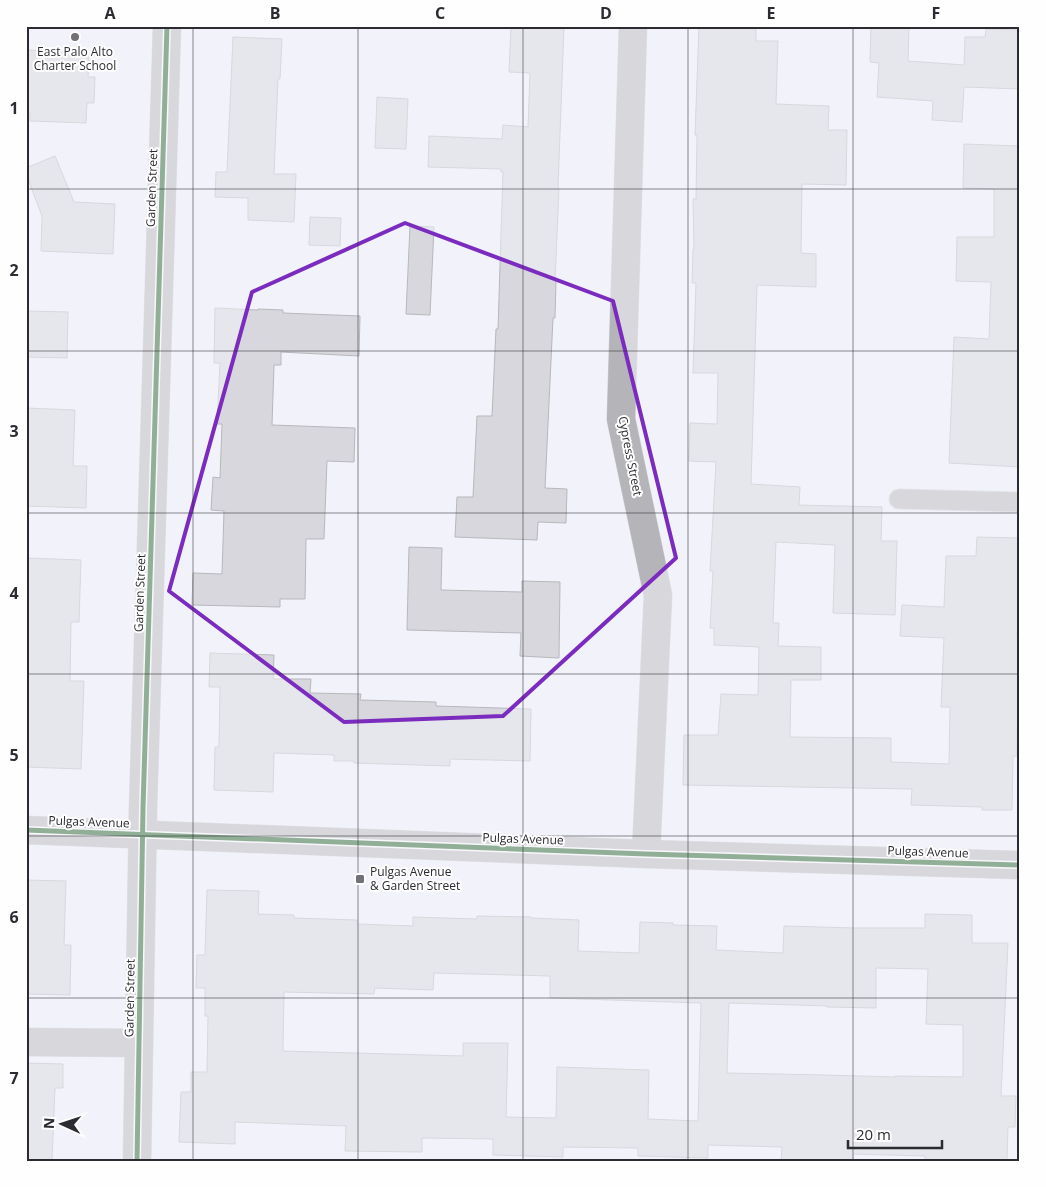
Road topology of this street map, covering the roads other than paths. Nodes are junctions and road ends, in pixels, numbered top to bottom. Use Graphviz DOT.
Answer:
graph roads {
  1 [pos="166,26"];
  2 [pos="633,26"];
  3 [pos="899,499"];
  4 [pos="1020,502"];
  5 [pos="26,830"];
  6 [pos="143,834"];
  7 [pos="646,854"];
  8 [pos="1020,865"];
  9 [pos="26,1042"];
  10 [pos="139,1043"];
  11 [pos="137,1161"];
  1 -- 6 [label="street, Garden Street"];
  2 -- 7 [label="street, Cypress Street"];
  3 -- 4 [label="lane"];
  5 -- 6 [label="street, Pulgas Avenue"];
  6 -- 7 [label="street, Pulgas Avenue"];
  6 -- 10 [label="street, Garden Street"];
  7 -- 8 [label="street, Pulgas Avenue"];
  9 -- 10 [label="street"];
  10 -- 11 [label="street, Garden Street"];
}
